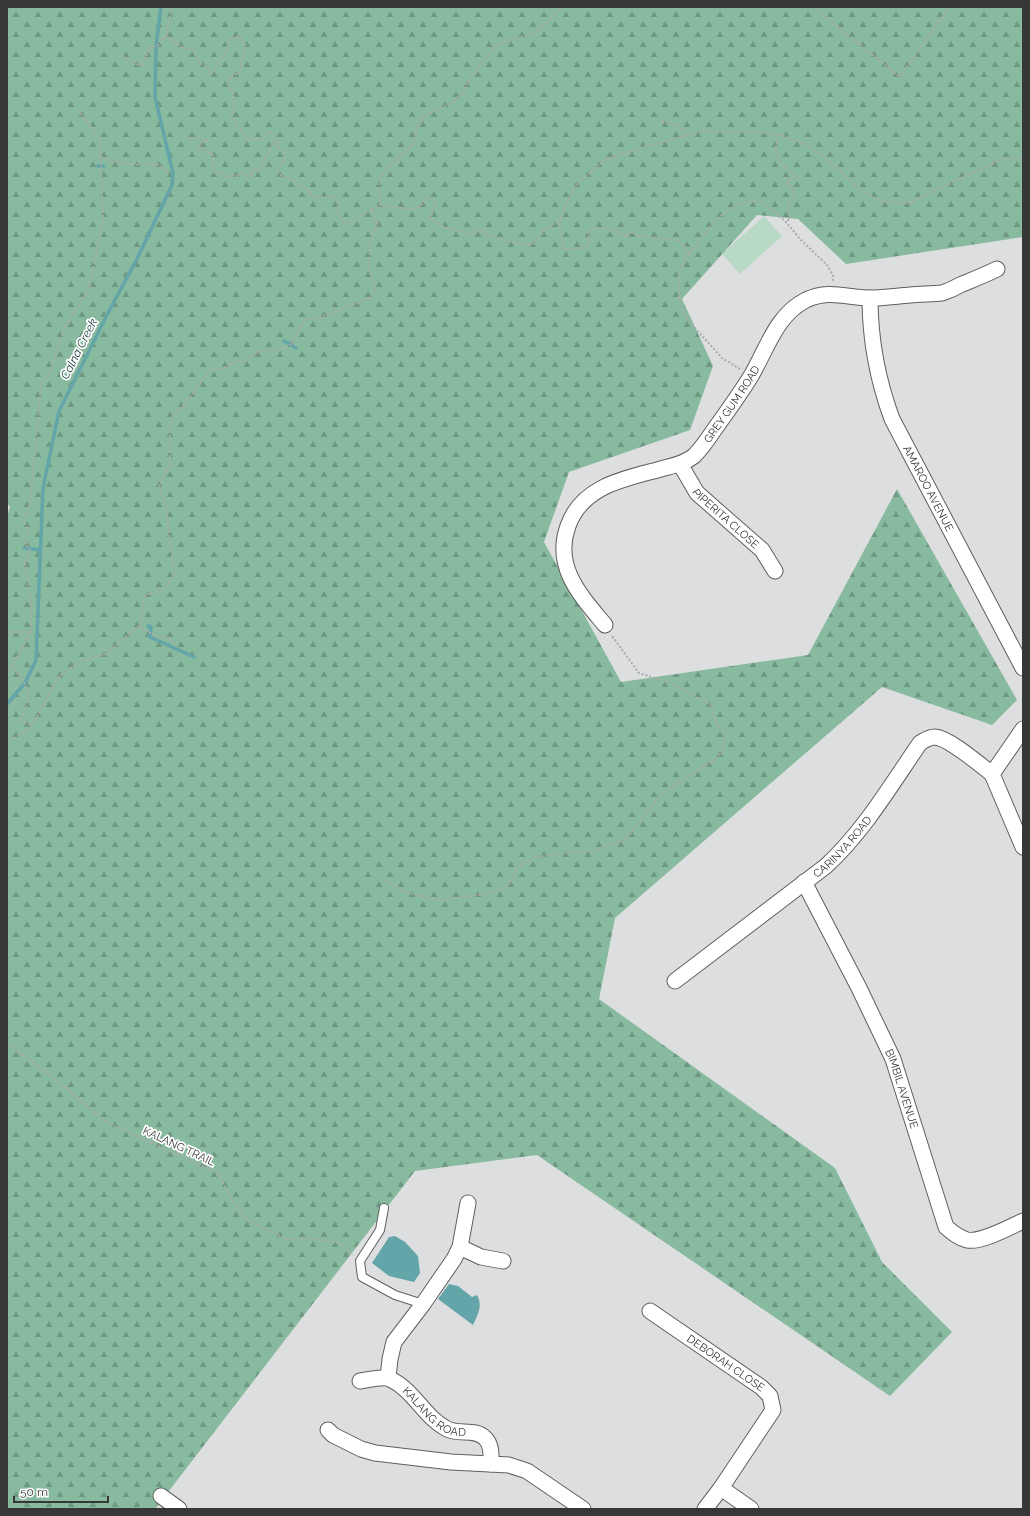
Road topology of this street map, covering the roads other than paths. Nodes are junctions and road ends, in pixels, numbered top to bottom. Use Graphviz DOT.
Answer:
graph roads {
  1 [pos="997,269"];
  2 [pos="870,298"];
  3 [pos="680,464"];
  4 [pos="775,571"];
  5 [pos="605,625"];
  6 [pos="1023,668"];
  7 [pos="1023,729"];
  8 [pos="992,774"];
  9 [pos="1023,847"];
  10 [pos="804,882"];
  11 [pos="675,980"];
  12 [pos="468,1203"];
  13 [pos="384,1208"];
  14 [pos="1023,1221"];
  15 [pos="460,1247"];
  16 [pos="503,1261"];
  17 [pos="422,1304"];
  18 [pos="650,1311"];
  19 [pos="388,1378"];
  20 [pos="360,1381"];
  21 [pos="328,1430"];
  22 [pos="491,1464"];
  23 [pos="721,1488"];
  24 [pos="161,1496"];
  25 [pos="180,1509"];
  26 [pos="584,1509"];
  27 [pos="705,1509"];
  28 [pos="751,1509"];
  1 -- 2 [label="street, GREY GUM ROAD"];
  2 -- 3 [label="street, GREY GUM ROAD"];
  2 -- 6 [label="street, AMAROO AVENUE"];
  3 -- 4 [label="street, PIPERITA CLOSE"];
  3 -- 5 [label="street, GREY GUM ROAD"];
  7 -- 8 [label="street"];
  8 -- 9 [label="street"];
  8 -- 10 [label="street, CARINYA ROAD"];
  10 -- 11 [label="street, CARINYA ROAD"];
  10 -- 14 [label="street, BIMBIL AVENUE"];
  12 -- 15 [label="street"];
  13 -- 17 [label="lane"];
  15 -- 16 [label="street"];
  15 -- 17 [label="street"];
  17 -- 19 [label="street"];
  18 -- 23 [label="street, DEBORAH CLOSE"];
  19 -- 20 [label="street"];
  19 -- 22 [label="street, KALANG ROAD"];
  21 -- 22 [label="street"];
  22 -- 26 [label="street"];
  23 -- 27 [label="street, DEBORAH CLOSE"];
  23 -- 28 [label="street"];
  24 -- 25 [label="street"];
}
